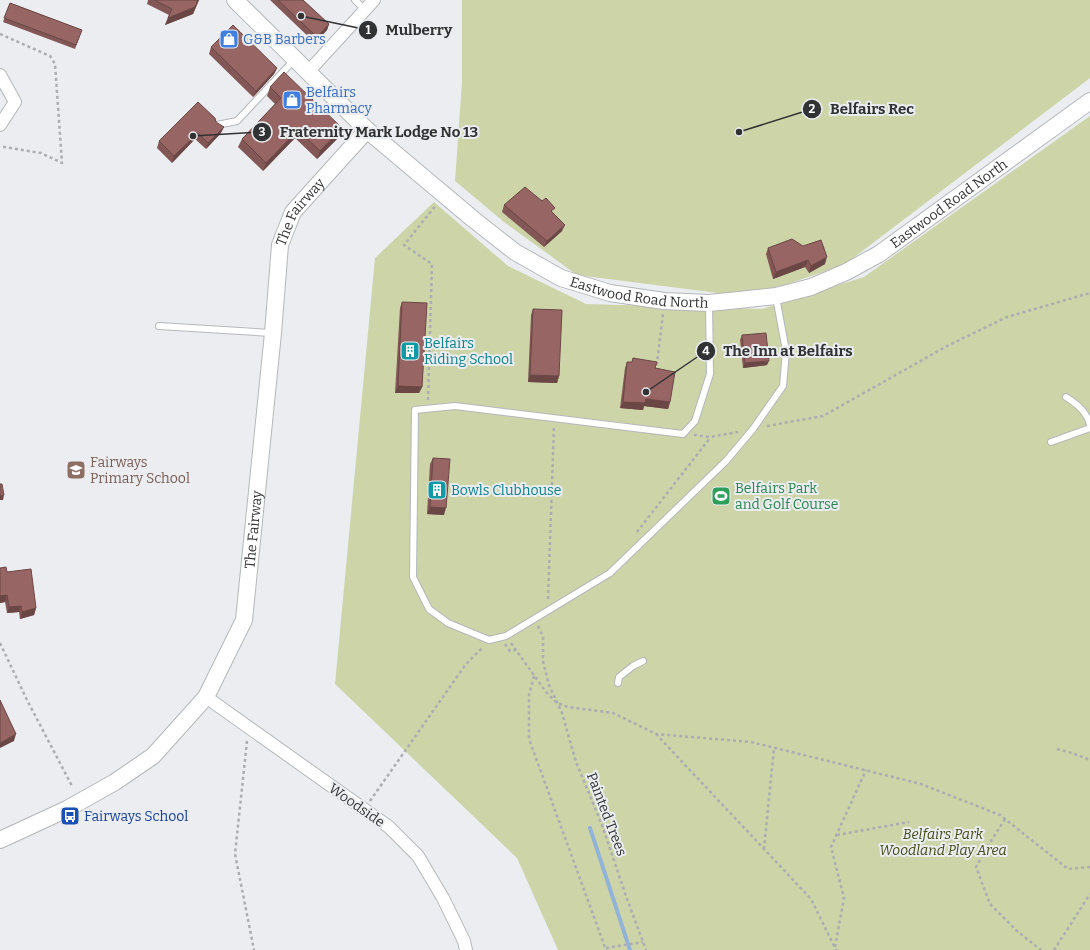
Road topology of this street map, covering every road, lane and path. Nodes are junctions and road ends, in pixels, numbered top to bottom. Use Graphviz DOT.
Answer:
graph roads {
  1 [pos="235,0"];
  2 [pos="355,0"];
  3 [pos="374,0"];
  4 [pos="366,10"];
  5 [pos="0,34"];
  6 [pos="295,59"];
  7 [pos="308,72"];
  8 [pos="0,75"];
  9 [pos="1090,102"];
  10 [pos="0,125"];
  11 [pos="217,125"];
  12 [pos="367,130"];
  13 [pos="0,147"];
  14 [pos="444,194"];
  15 [pos="1090,293"];
  16 [pos="776,296"];
  17 [pos="664,301"];
  18 [pos="709,303"];
  19 [pos="159,326"];
  20 [pos="273,333"];
  21 [pos="655,375"];
  22 [pos="1066,397"];
  23 [pos="428,409"];
  24 [pos="554,419"];
  25 [pos="1090,427"];
  26 [pos="753,429"];
  27 [pos="683,434"];
  28 [pos="710,437"];
  29 [pos="1051,442"];
  30 [pos="636,534"];
  31 [pos="548,610"];
  32 [pos="535,618"];
  33 [pos="506,636"];
  34 [pos="489,640"];
  35 [pos="0,643"];
  36 [pos="643,661"];
  37 [pos="534,676"];
  38 [pos="618,683"];
  39 [pos="206,697"];
  40 [pos="557,703"];
  41 [pos="248,727"];
  42 [pos="656,734"];
  43 [pos="774,748"];
  44 [pos="1057,749"];
  45 [pos="1090,760"];
  46 [pos="866,770"];
  47 [pos="72,786"];
  48 [pos="364,810"];
  49 [pos="1005,819"];
  50 [pos="909,822"];
  51 [pos="837,835"];
  52 [pos="0,840"];
  53 [pos="764,849"];
  54 [pos="1090,867"];
  55 [pos="1090,894"];
  56 [pos="644,942"];
  57 [pos="606,949"];
  58 [pos="836,949"];
  59 [pos="254,950"];
  60 [pos="466,950"];
  61 [pos="646,950"];
  62 [pos="1040,950"];
  63 [pos="1054,950"];
  1 -- 6 [label="street, Eastwood Road North"];
  2 -- 4 [label="lane"];
  3 -- 4 [label="street"];
  4 -- 7 [label="street"];
  5 -- 13 [label="path"];
  6 -- 7 [label="street, Eastwood Road North"];
  6 -- 11 [label="lane"];
  7 -- 12 [label="street, Eastwood Road North"];
  8 -- 10 [label="street"];
  9 -- 16 [label="street, Eastwood Road North"];
  12 -- 14 [label="street, Eastwood Road North"];
  12 -- 20 [label="street, The Fairway"];
  14 -- 17 [label="street, Eastwood Road North"];
  14 -- 23 [label="path"];
  15 -- 26 [label="path"];
  16 -- 18 [label="street, Eastwood Road North"];
  16 -- 26 [label="lane"];
  17 -- 18 [label="street, Eastwood Road North"];
  17 -- 21 [label="path"];
  18 -- 27 [label="lane"];
  19 -- 20 [label="lane"];
  20 -- 39 [label="street, The Fairway"];
  22 -- 25 [label="lane"];
  23 -- 24 [label="lane"];
  23 -- 34 [label="lane"];
  24 -- 27 [label="lane"];
  24 -- 31 [label="path"];
  25 -- 29 [label="lane"];
  26 -- 28 [label="path"];
  26 -- 31 [label="lane"];
  27 -- 28 [label="path"];
  28 -- 30 [label="path"];
  31 -- 32 [label="lane"];
  32 -- 33 [label="lane"];
  32 -- 40 [label="path, Painted Trees"];
  33 -- 34 [label="lane"];
  33 -- 37 [label="path"];
  34 -- 48 [label="path"];
  35 -- 47 [label="path"];
  36 -- 38 [label="lane"];
  37 -- 40 [label="path"];
  37 -- 57 [label="path"];
  39 -- 41 [label="street, Woodside"];
  39 -- 52 [label="street, The Fairway"];
  40 -- 42 [label="path"];
  40 -- 56 [label="path, Painted Trees"];
  41 -- 48 [label="street, Woodside"];
  41 -- 59 [label="path"];
  42 -- 43 [label="path"];
  42 -- 53 [label="path"];
  43 -- 46 [label="path"];
  43 -- 53 [label="path"];
  44 -- 45 [label="path"];
  46 -- 49 [label="path"];
  46 -- 51 [label="path"];
  48 -- 60 [label="street, Woodside"];
  49 -- 54 [label="path"];
  49 -- 62 [label="path"];
  50 -- 51 [label="path"];
  51 -- 58 [label="path"];
  53 -- 58 [label="path"];
  55 -- 63 [label="path"];
  56 -- 57 [label="path"];
  56 -- 61 [label="path, Painted Trees"];
}
